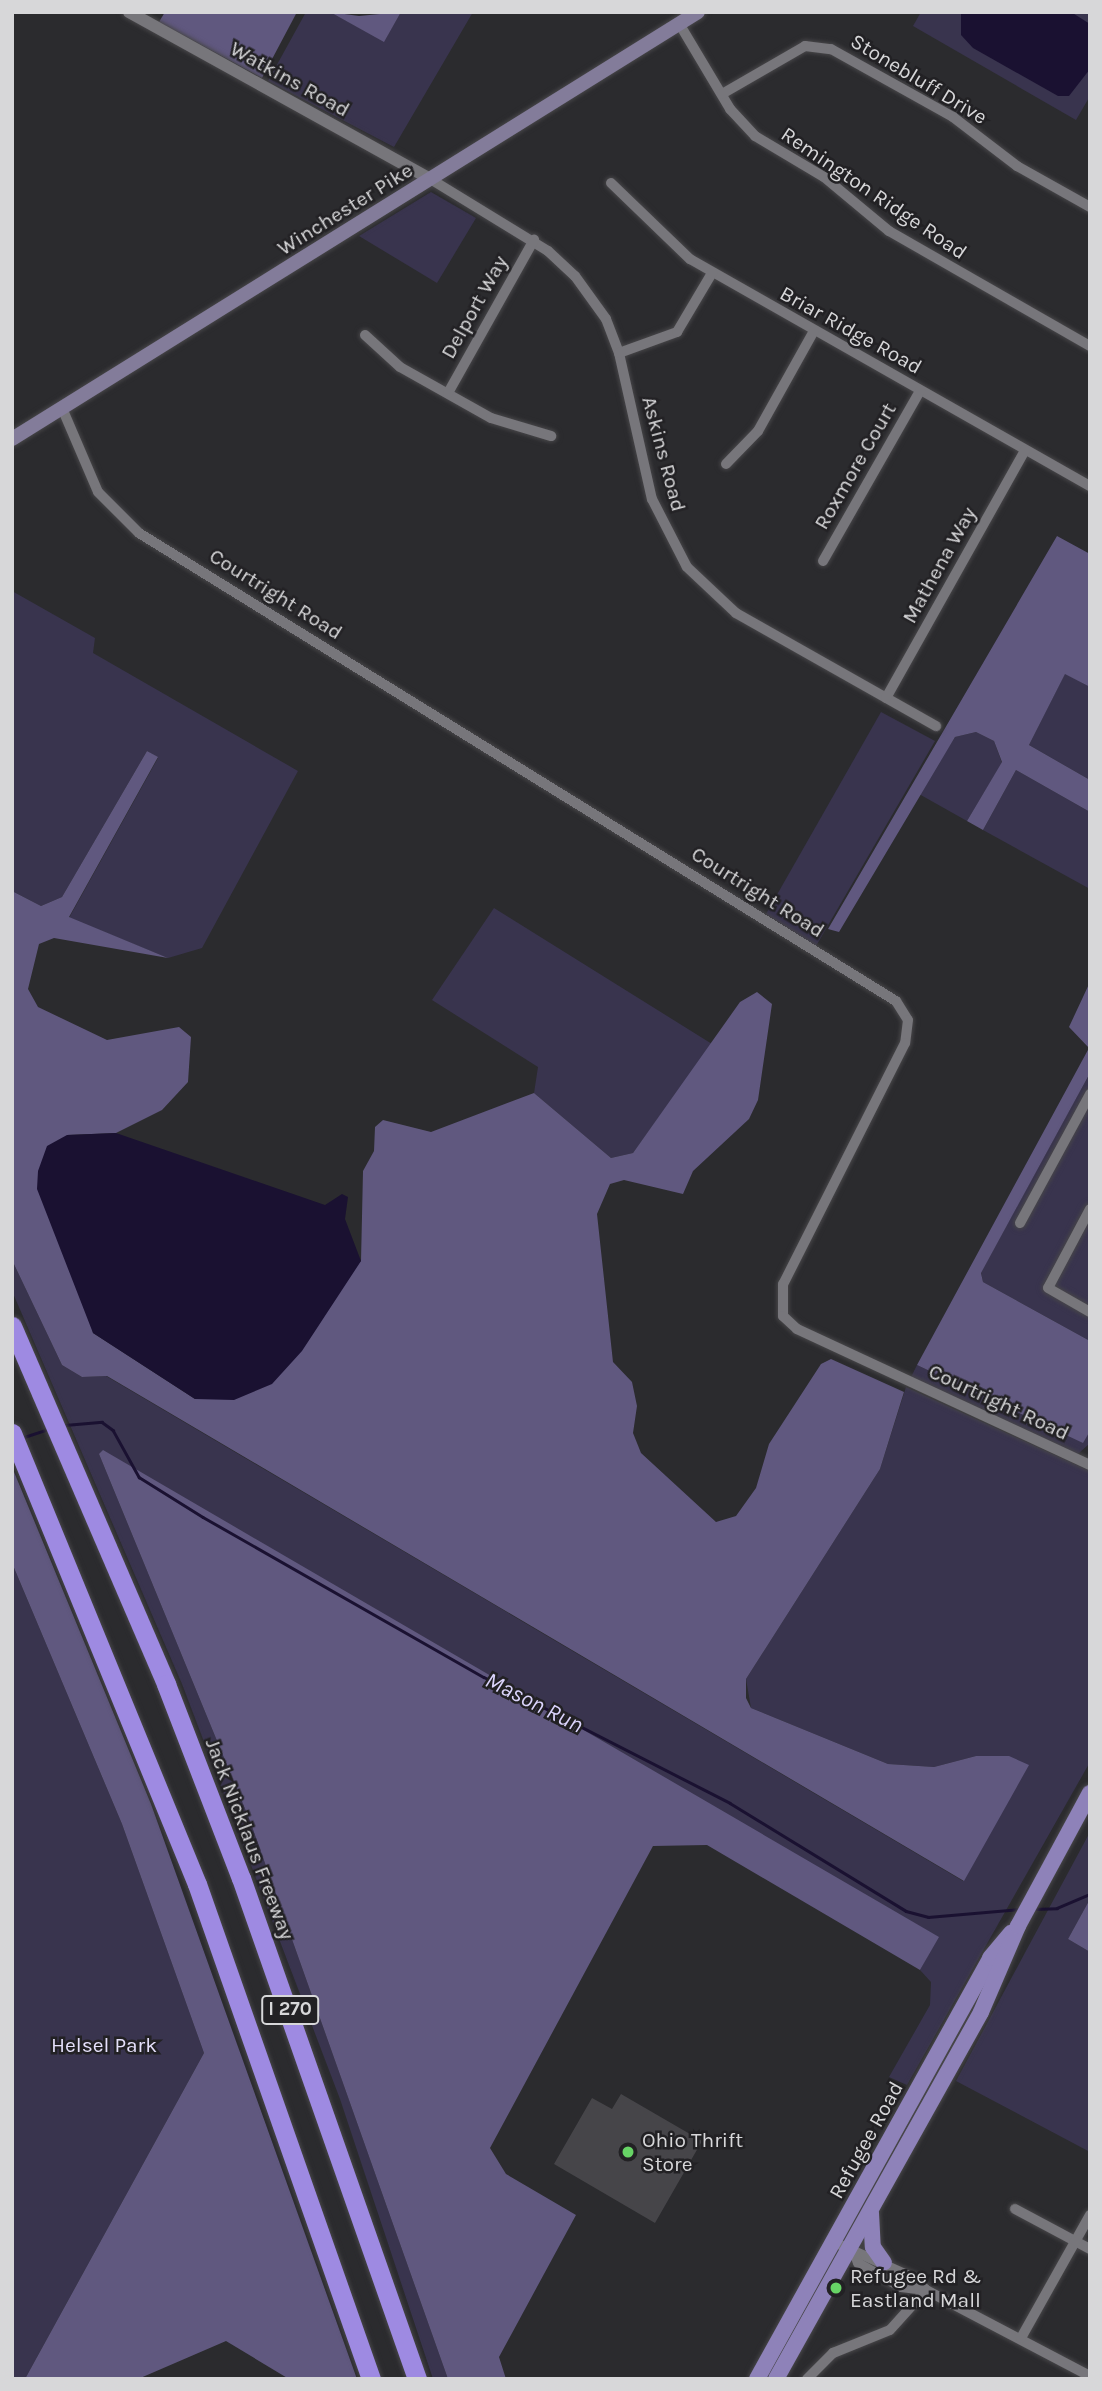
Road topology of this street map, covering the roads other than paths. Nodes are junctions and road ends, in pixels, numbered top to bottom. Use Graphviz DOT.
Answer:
graph roads {
  1 [pos="129,12"];
  2 [pos="698,12"];
  3 [pos="680,25"];
  4 [pos="722,94"];
  5 [pos="432,180"];
  6 [pos="611,183"];
  7 [pos="1090,207"];
  8 [pos="534,240"];
  9 [pos="712,273"];
  10 [pos="814,331"];
  11 [pos="365,335"];
  12 [pos="1090,346"];
  13 [pos="620,353"];
  14 [pos="920,391"];
  15 [pos="448,393"];
  16 [pos="62,408"];
  17 [pos="551,436"];
  18 [pos="12,439"];
  19 [pos="1025,450"];
  20 [pos="726,464"];
  21 [pos="1090,471"];
  22 [pos="1086,484"];
  23 [pos="823,561"];
  24 [pos="886,698"];
  25 [pos="936,726"];
  26 [pos="1090,1094"];
  27 [pos="1090,1209"];
  28 [pos="1020,1223"];
  29 [pos="1090,1312"];
  30 [pos="12,1326"];
  31 [pos="12,1433"];
  32 [pos="1088,1461"];
  33 [pos="1090,1793"];
  34 [pos="1023,1915"];
  35 [pos="872,2209"];
  36 [pos="1015,2209"];
  37 [pos="1090,2215"];
  38 [pos="1075,2241"];
  39 [pos="845,2249"];
  40 [pos="1090,2249"];
  41 [pos="884,2263"];
  42 [pos="901,2287"];
  43 [pos="926,2290"];
  44 [pos="908,2315"];
  45 [pos="1021,2338"];
  46 [pos="1090,2376"];
  47 [pos="370,2379"];
  48 [pos="417,2379"];
  49 [pos="757,2379"];
  50 [pos="776,2379"];
  51 [pos="807,2379"];
  1 -- 5 [label="street, Watkins Road"];
  2 -- 3 [label="main road, Winchester Pike"];
  3 -- 4 [label="street, Remington Ridge Road"];
  3 -- 5 [label="main road, Winchester Pike"];
  4 -- 7 [label="street, Stonebluff Drive"];
  4 -- 12 [label="street, Remington Ridge Road"];
  5 -- 8 [label="street, Askins Road"];
  5 -- 16 [label="main road, Winchester Pike"];
  6 -- 9 [label="street, Briar Ridge Road"];
  8 -- 13 [label="street, Askins Road"];
  8 -- 15 [label="street, Delport Way"];
  9 -- 10 [label="street, Briar Ridge Road"];
  9 -- 13 [label="street"];
  10 -- 14 [label="street, Briar Ridge Road"];
  10 -- 20 [label="street"];
  11 -- 15 [label="street"];
  13 -- 24 [label="street, Askins Road"];
  14 -- 19 [label="street, Briar Ridge Road"];
  14 -- 23 [label="street, Roxmore Court"];
  15 -- 17 [label="street"];
  16 -- 18 [label="main road, Winchester Pike"];
  16 -- 32 [label="street, Courtright Road"];
  19 -- 22 [label="street, Briar Ridge Road"];
  19 -- 24 [label="street, Mathena Way"];
  21 -- 22 [label="street"];
  24 -- 25 [label="street, Askins Road"];
  26 -- 28 [label="street"];
  27 -- 29 [label="street"];
  30 -- 48 [label="highway, Jack Nicklaus Freeway / I 270"];
  31 -- 47 [label="highway, I 270"];
  33 -- 34 [label="main road, Refugee Road"];
  34 -- 35 [label="main road, Refugee Road"];
  34 -- 39 [label="main road, Refugee Road"];
  35 -- 39 [label="main road, Refugee Road"];
  35 -- 41 [label="main road"];
  36 -- 38 [label="street"];
  37 -- 38 [label="street"];
  38 -- 40 [label="street"];
  38 -- 45 [label="street"];
  39 -- 41 [label="street"];
  39 -- 42 [label="street"];
  39 -- 49 [label="main road, Refugee Road"];
  39 -- 50 [label="main road, Refugee Road"];
  41 -- 43 [label="street"];
  42 -- 43 [label="street"];
  42 -- 44 [label="street"];
  43 -- 44 [label="street"];
  43 -- 45 [label="street"];
  44 -- 51 [label="street"];
  45 -- 46 [label="street"];
}
